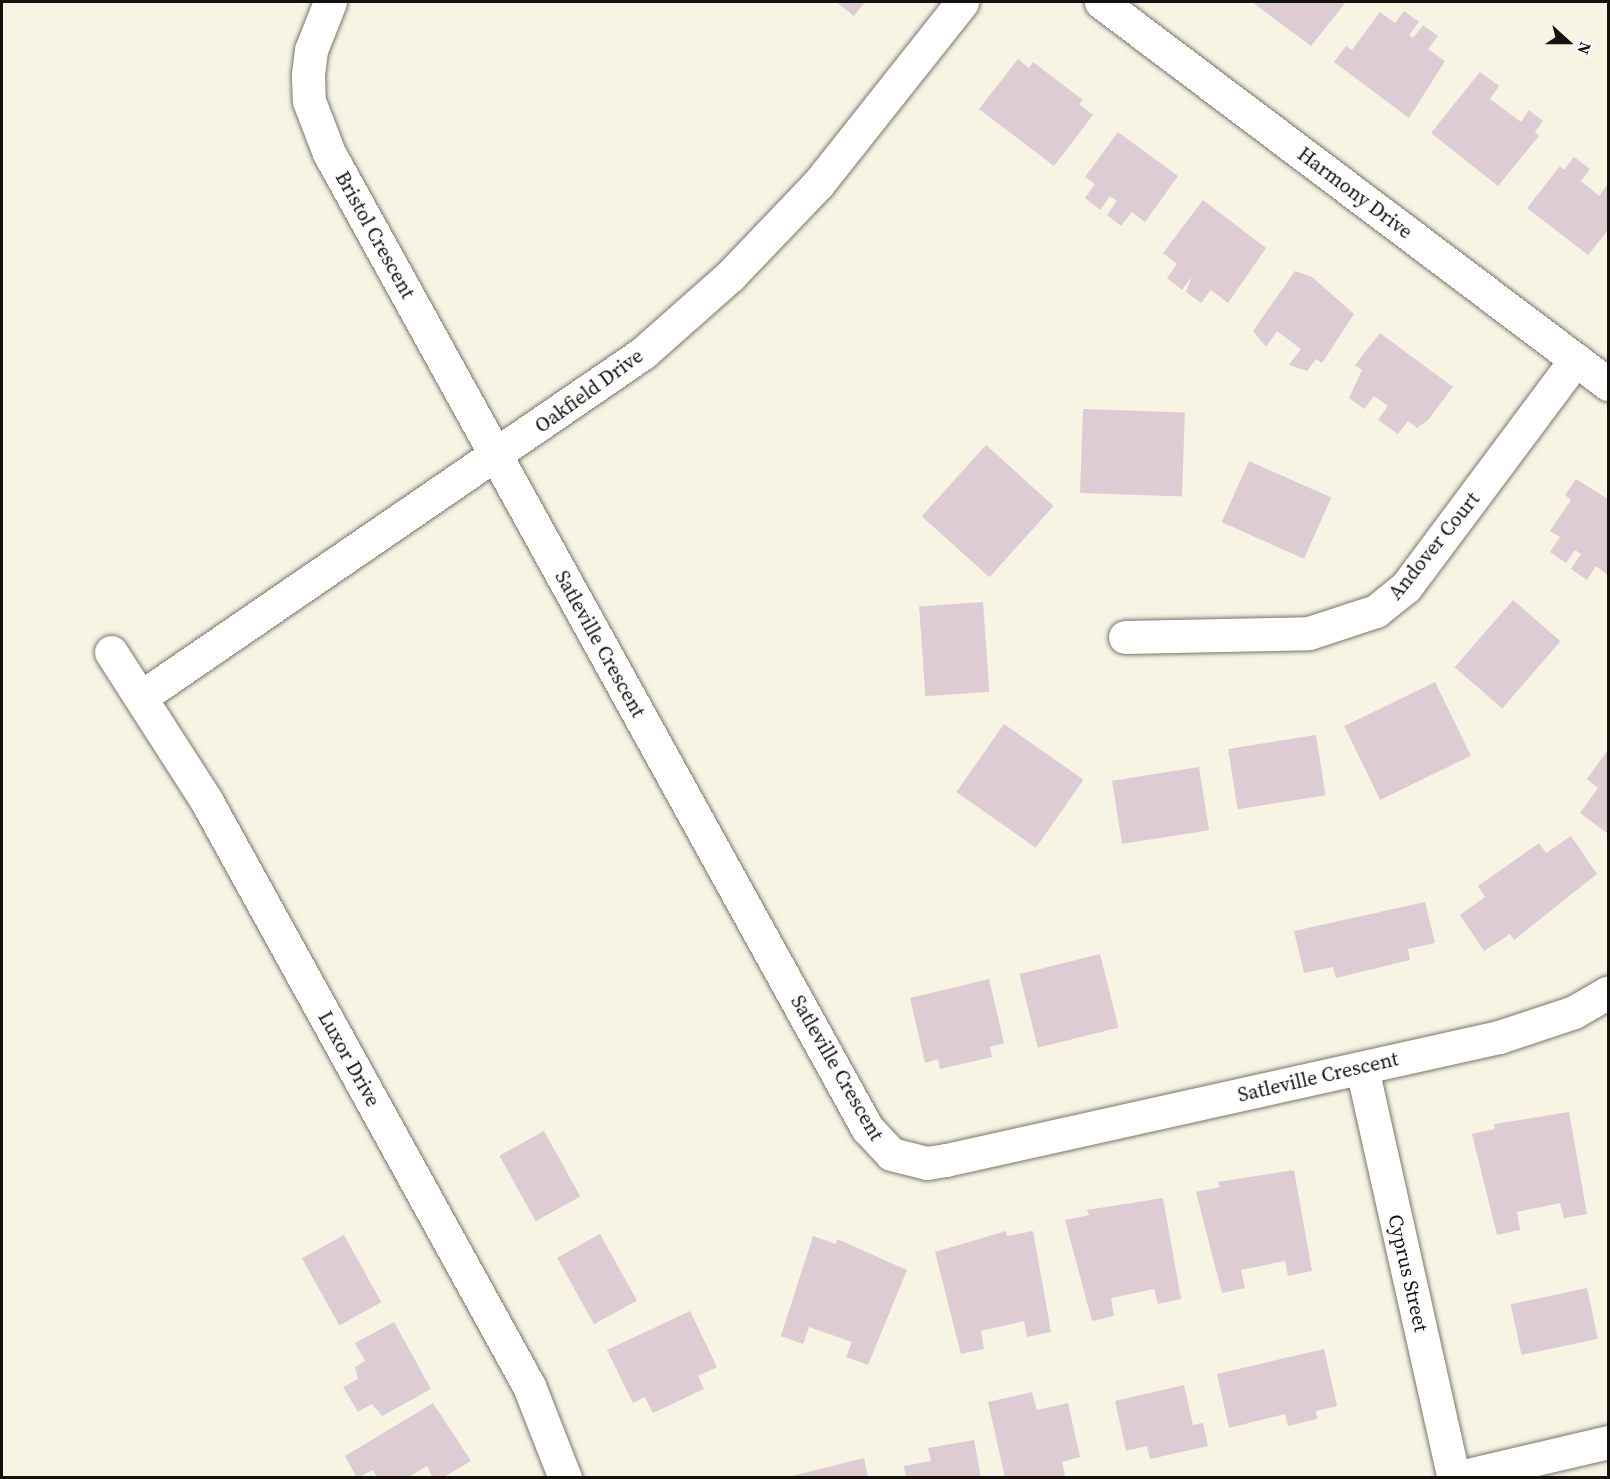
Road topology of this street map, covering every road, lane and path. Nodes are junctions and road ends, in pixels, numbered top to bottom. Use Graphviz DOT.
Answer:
graph roads {
  1 [pos="330,2"];
  2 [pos="962,2"];
  3 [pos="1101,2"];
  4 [pos="1576,359"];
  5 [pos="1608,384"];
  6 [pos="497,456"];
  7 [pos="1125,637"];
  8 [pos="111,652"];
  9 [pos="141,697"];
  10 [pos="1608,992"];
  11 [pos="1362,1068"];
  12 [pos="1608,1442"];
  13 [pos="565,1478"];
  14 [pos="1455,1478"];
  1 -- 6 [label="street, Bristol Crescent"];
  2 -- 6 [label="street, Oakfield Drive"];
  3 -- 4 [label="street, Harmony Drive"];
  4 -- 5 [label="street, Harmony Drive"];
  4 -- 7 [label="street, Andover Court"];
  6 -- 9 [label="street, Oakfield Drive"];
  6 -- 11 [label="street, Satleville Crescent"];
  8 -- 9 [label="street, Luxor Drive"];
  9 -- 13 [label="street, Luxor Drive"];
  10 -- 11 [label="street, Satleville Crescent"];
  11 -- 14 [label="street, Cyprus Street"];
  12 -- 14 [label="street"];
}
